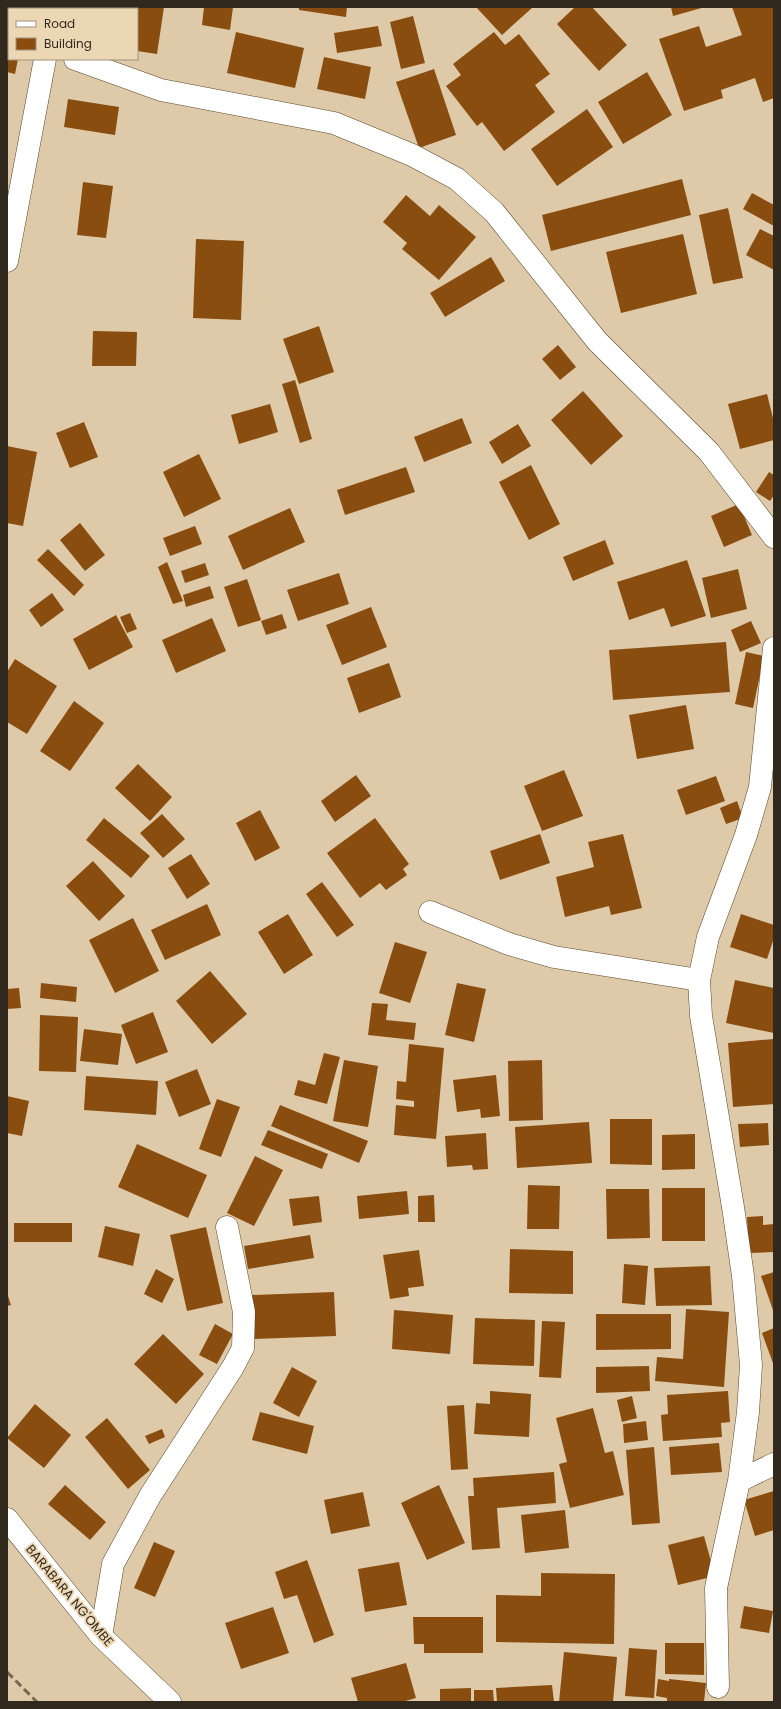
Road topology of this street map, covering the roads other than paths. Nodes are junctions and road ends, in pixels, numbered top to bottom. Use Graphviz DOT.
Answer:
graph roads {
  1 [pos="45,60"];
  2 [pos="78,60"];
  3 [pos="7,262"];
  4 [pos="774,537"];
  5 [pos="774,648"];
  6 [pos="430,912"];
  7 [pos="699,980"];
  8 [pos="227,1227"];
  9 [pos="774,1464"];
  10 [pos="740,1481"];
  11 [pos="7,1519"];
  12 [pos="101,1636"];
  13 [pos="718,1687"];
  14 [pos="170,1702"];
  1 -- 3 [label="street"];
  2 -- 4 [label="street"];
  5 -- 7 [label="street"];
  6 -- 7 [label="street"];
  7 -- 10 [label="street"];
  8 -- 12 [label="street"];
  9 -- 10 [label="street"];
  10 -- 13 [label="street"];
  11 -- 12 [label="street, BARABARA NG'OMBE"];
  12 -- 14 [label="street, BARABARA NG'OMBE"];
}
